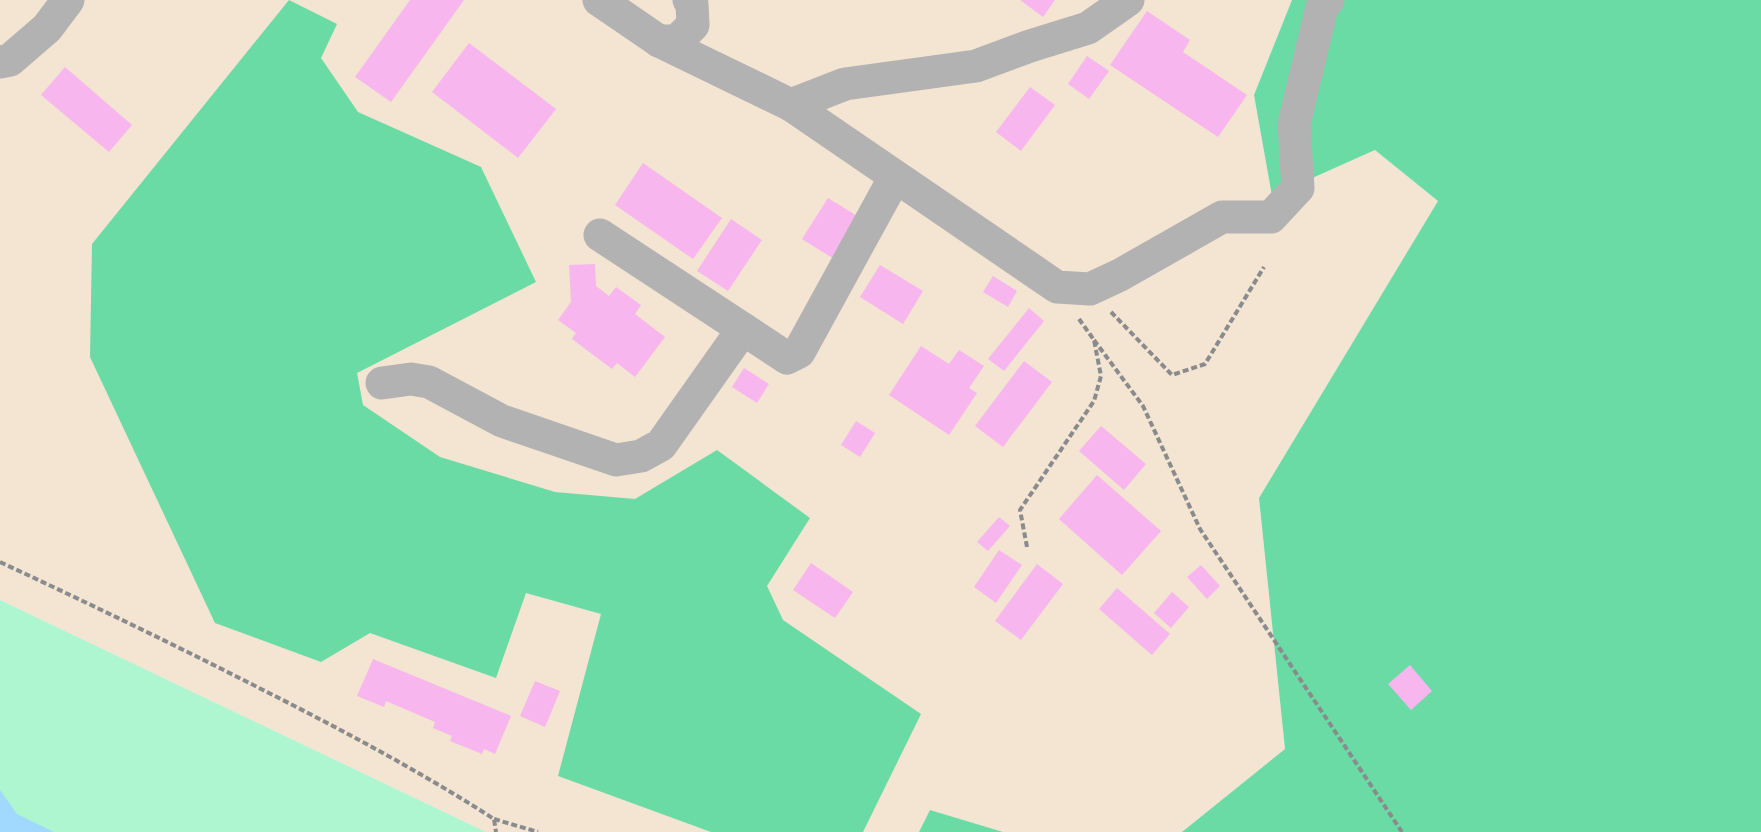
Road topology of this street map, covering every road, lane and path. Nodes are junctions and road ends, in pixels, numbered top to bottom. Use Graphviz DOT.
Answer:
graph roads {
  1 [pos="68,0"];
  2 [pos="689,0"];
  3 [pos="1128,0"];
  4 [pos="1328,0"];
  5 [pos="606,1"];
  6 [pos="659,41"];
  7 [pos="3,64"];
  8 [pos="791,105"];
  9 [pos="895,177"];
  10 [pos="600,235"];
  11 [pos="1264,267"];
  12 [pos="1057,287"];
  13 [pos="1090,289"];
  14 [pos="743,329"];
  15 [pos="1094,340"];
  16 [pos="382,384"];
  17 [pos="1027,547"];
  18 [pos="0,562"];
  19 [pos="494,819"];
  20 [pos="496,832"];
  21 [pos="538,832"];
  22 [pos="1402,832"];
  1 -- 7 [label="lane"];
  2 -- 6 [label="lane"];
  3 -- 8 [label="lane"];
  4 -- 13 [label="lane"];
  5 -- 6 [label="lane"];
  6 -- 8 [label="lane"];
  8 -- 9 [label="lane"];
  9 -- 12 [label="lane"];
  9 -- 14 [label="lane"];
  10 -- 14 [label="lane"];
  11 -- 13 [label="path"];
  12 -- 13 [label="lane"];
  12 -- 15 [label="path"];
  14 -- 16 [label="lane"];
  15 -- 17 [label="path"];
  15 -- 22 [label="path"];
  18 -- 19 [label="path"];
  19 -- 20 [label="path"];
  19 -- 21 [label="path"];
}
